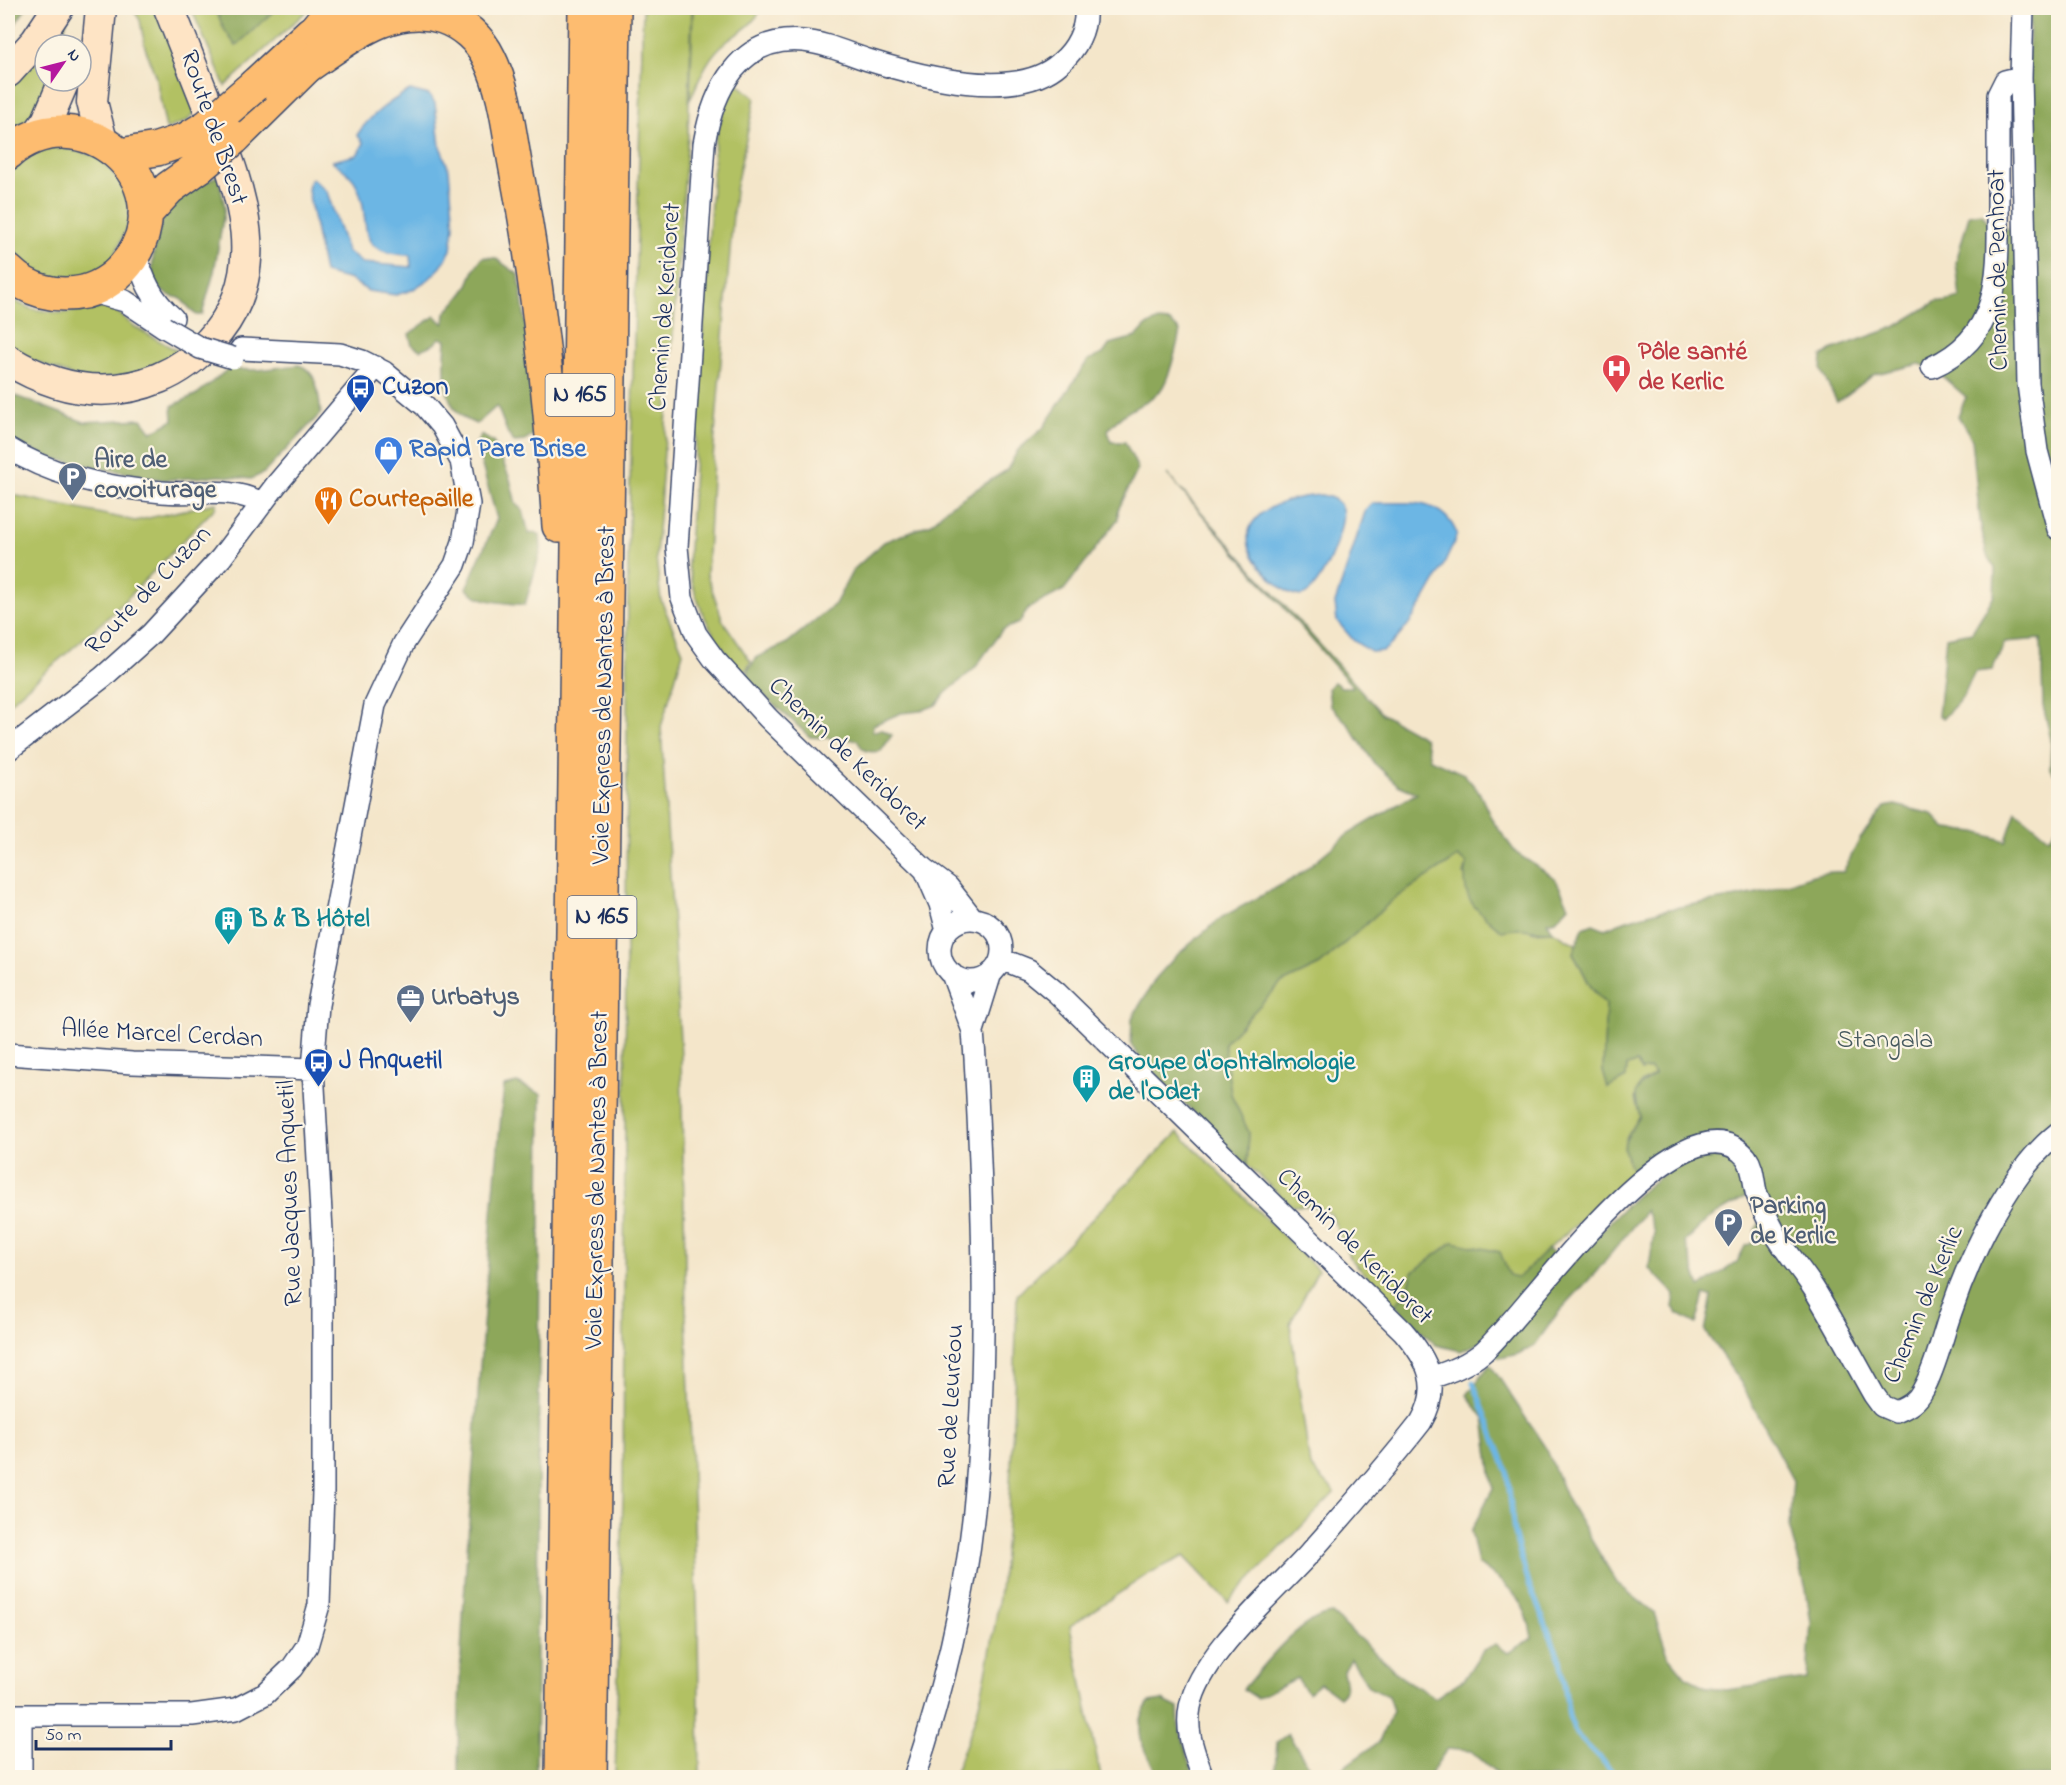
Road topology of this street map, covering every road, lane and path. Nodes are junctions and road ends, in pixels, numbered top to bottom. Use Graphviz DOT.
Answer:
graph roads {
  1 [pos="58,8"];
  2 [pos="83,8"];
  3 [pos="101,8"];
  4 [pos="169,8"];
  5 [pos="341,8"];
  6 [pos="366,8"];
  7 [pos="585,8"];
  8 [pos="614,8"];
  9 [pos="1085,8"];
  10 [pos="2023,8"];
  11 [pos="325,18"];
  12 [pos="78,33"];
  13 [pos="307,66"];
  14 [pos="8,72"];
  15 [pos="2021,77"];
  16 [pos="59,93"];
  17 [pos="262,95"];
  18 [pos="36,136"];
  19 [pos="111,148"];
  20 [pos="8,153"];
  21 [pos="193,153"];
  22 [pos="145,214"];
  23 [pos="135,252"];
  24 [pos="8,272"];
  25 [pos="87,291"];
  26 [pos="168,322"];
  27 [pos="8,360"];
  28 [pos="376,367"];
  29 [pos="1932,368"];
  30 [pos="8,448"];
  31 [pos="262,504"];
  32 [pos="2058,528"];
  33 [pos="8,750"];
  34 [pos="575,783"];
  35 [pos="924,869"];
  36 [pos="973,919"];
  37 [pos="947,932"];
  38 [pos="996,966"];
  39 [pos="952,974"];
  40 [pos="973,1031"];
  41 [pos="8,1054"];
  42 [pos="313,1069"];
  43 [pos="2058,1133"];
  44 [pos="1430,1378"];
  45 [pos="14,1715"];
  46 [pos="21,1778"];
  47 [pos="562,1778"];
  48 [pos="591,1778"];
  49 [pos="914,1778"];
  50 [pos="1203,1778"];
  1 -- 14 [label="main road"];
  2 -- 12 [label="main road"];
  3 -- 19 [label="main road"];
  4 -- 27 [label="main road, Route de Brest"];
  5 -- 11 [label="main road"];
  6 -- 13 [label="main road"];
  7 -- 34 [label="main road, Voie Express de Nantes à Brest / N 165"];
  8 -- 48 [label="main road, Voie Express de Nantes à Brest / N 165"];
  9 -- 35 [label="street, Chemin de Keridoret"];
  10 -- 15 [label="street, Chemin de Penhoat"];
  11 -- 17 [label="main road"];
  13 -- 17 [label="main road"];
  13 -- 34 [label="main road"];
  15 -- 29 [label="street"];
  15 -- 32 [label="street, Chemin de Penhoat"];
  16 -- 18 [label="main road"];
  17 -- 21 [label="main road, bridge"];
  18 -- 19 [label="main road"];
  18 -- 20 [label="main road"];
  19 -- 21 [label="main road"];
  19 -- 22 [label="main road"];
  21 -- 22 [label="main road"];
  22 -- 23 [label="main road"];
  23 -- 25 [label="main road"];
  23 -- 26 [label="street"];
  24 -- 25 [label="main road"];
  25 -- 26 [label="street"];
  26 -- 28 [label="street"];
  28 -- 31 [label="street, Route de Cuzon"];
  28 -- 42 [label="street, Rue Jacques Anquetil"];
  30 -- 31 [label="street, Route de Cuzon"];
  31 -- 33 [label="street, Route de Cuzon"];
  34 -- 47 [label="main road, Voie Express de Nantes à Brest / N 165"];
  35 -- 36 [label="street, Chemin de Keridoret"];
  35 -- 37 [label="street, Chemin de Keridoret"];
  36 -- 37 [label="street"];
  36 -- 38 [label="street"];
  37 -- 39 [label="street"];
  38 -- 39 [label="street"];
  38 -- 40 [label="street, Rue de Leuréou"];
  38 -- 44 [label="street, Chemin de Keridoret"];
  39 -- 40 [label="street, Rue de Leuréou"];
  40 -- 49 [label="street, Rue de Leuréou"];
  41 -- 42 [label="street, Allée Marcel Cerdan"];
  42 -- 45 [label="street, Rue Jacques Anquetil"];
  43 -- 44 [label="street, Chemin de Kerlic"];
  44 -- 50 [label="street, Chemin de Keridoret"];
  45 -- 46 [label="street"];
}
